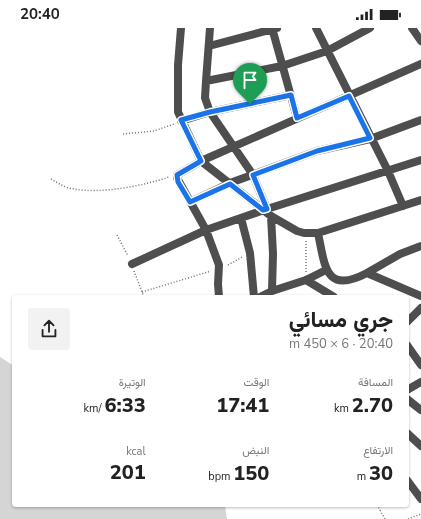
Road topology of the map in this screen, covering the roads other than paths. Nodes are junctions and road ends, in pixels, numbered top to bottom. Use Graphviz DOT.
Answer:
graph roads {
  1 [pos="181,28"];
  2 [pos="210,28"];
  3 [pos="274,28"];
  4 [pos="316,28"];
  5 [pos="370,28"];
  6 [pos="412,28"];
  7 [pos="421,41"];
  8 [pos="209,46"];
  9 [pos="327,51"];
  10 [pos="421,64"];
  11 [pos="282,66"];
  12 [pos="206,81"];
  13 [pos="291,95"];
  14 [pos="349,96"];
  15 [pos="210,112"];
  16 [pos="297,118"];
  17 [pos="181,120"];
  18 [pos="421,120"];
  19 [pos="370,138"];
  20 [pos="234,146"];
  21 [pos="421,160"];
  22 [pos="201,161"];
  23 [pos="388,171"];
  24 [pos="253,175"];
  25 [pos="230,184"];
  26 [pos="421,200"];
  27 [pos="190,202"];
  28 [pos="403,206"];
  29 [pos="267,212"];
  30 [pos="241,218"];
  31 [pos="206,230"];
  32 [pos="318,233"];
  33 [pos="421,246"];
  34 [pos="132,264"];
  35 [pos="326,270"];
  36 [pos="367,273"];
  37 [pos="306,280"];
  38 [pos="272,291"];
  39 [pos="219,295"];
  40 [pos="254,295"];
  41 [pos="264,295"];
  42 [pos="331,295"];
  43 [pos="420,295"];
  44 [pos="421,308"];
  45 [pos="409,320"];
  46 [pos="409,348"];
  47 [pos="421,365"];
  48 [pos="421,382"];
  49 [pos="409,389"];
  50 [pos="409,401"];
  51 [pos="421,410"];
  52 [pos="409,435"];
  53 [pos="421,446"];
  54 [pos="409,483"];
  55 [pos="421,499"];
  1 -- 17 [label="street"];
  2 -- 8 [label="street"];
  3 -- 8 [label="street"];
  3 -- 11 [label="street"];
  4 -- 9 [label="street"];
  5 -- 9 [label="street"];
  6 -- 7 [label="street"];
  8 -- 12 [label="street"];
  9 -- 11 [label="street"];
  9 -- 14 [label="street"];
  10 -- 14 [label="street"];
  11 -- 12 [label="street"];
  11 -- 13 [label="street"];
  12 -- 15 [label="street"];
  13 -- 15 [label="street"];
  13 -- 16 [label="street"];
  14 -- 16 [label="street"];
  14 -- 19 [label="street"];
  15 -- 17 [label="street"];
  15 -- 20 [label="street"];
  16 -- 20 [label="street"];
  17 -- 22 [label="street"];
  18 -- 19 [label="street"];
  19 -- 23 [label="street"];
  19 -- 24 [label="street"];
  20 -- 22 [label="street"];
  20 -- 24 [label="street"];
  21 -- 23 [label="street"];
  22 -- 25 [label="street"];
  22 -- 27 [label="street"];
  23 -- 28 [label="street"];
  23 -- 29 [label="street"];
  24 -- 25 [label="street"];
  24 -- 29 [label="street"];
  25 -- 27 [label="street"];
  25 -- 29 [label="street"];
  26 -- 28 [label="street"];
  27 -- 31 [label="street"];
  28 -- 32 [label="street"];
  29 -- 30 [label="street"];
  29 -- 32 [label="street"];
  29 -- 38 [label="street"];
  30 -- 31 [label="street"];
  30 -- 40 [label="street"];
  31 -- 34 [label="street"];
  31 -- 39 [label="street"];
  32 -- 35 [label="street"];
  33 -- 36 [label="street"];
  35 -- 36 [label="street"];
  35 -- 37 [label="street"];
  36 -- 43 [label="street"];
  37 -- 38 [label="street"];
  37 -- 42 [label="street"];
  38 -- 41 [label="street"];
  44 -- 45 [label="street"];
  46 -- 47 [label="street"];
  48 -- 49 [label="street"];
  50 -- 51 [label="street"];
  52 -- 53 [label="street"];
  54 -- 55 [label="street"];
}
